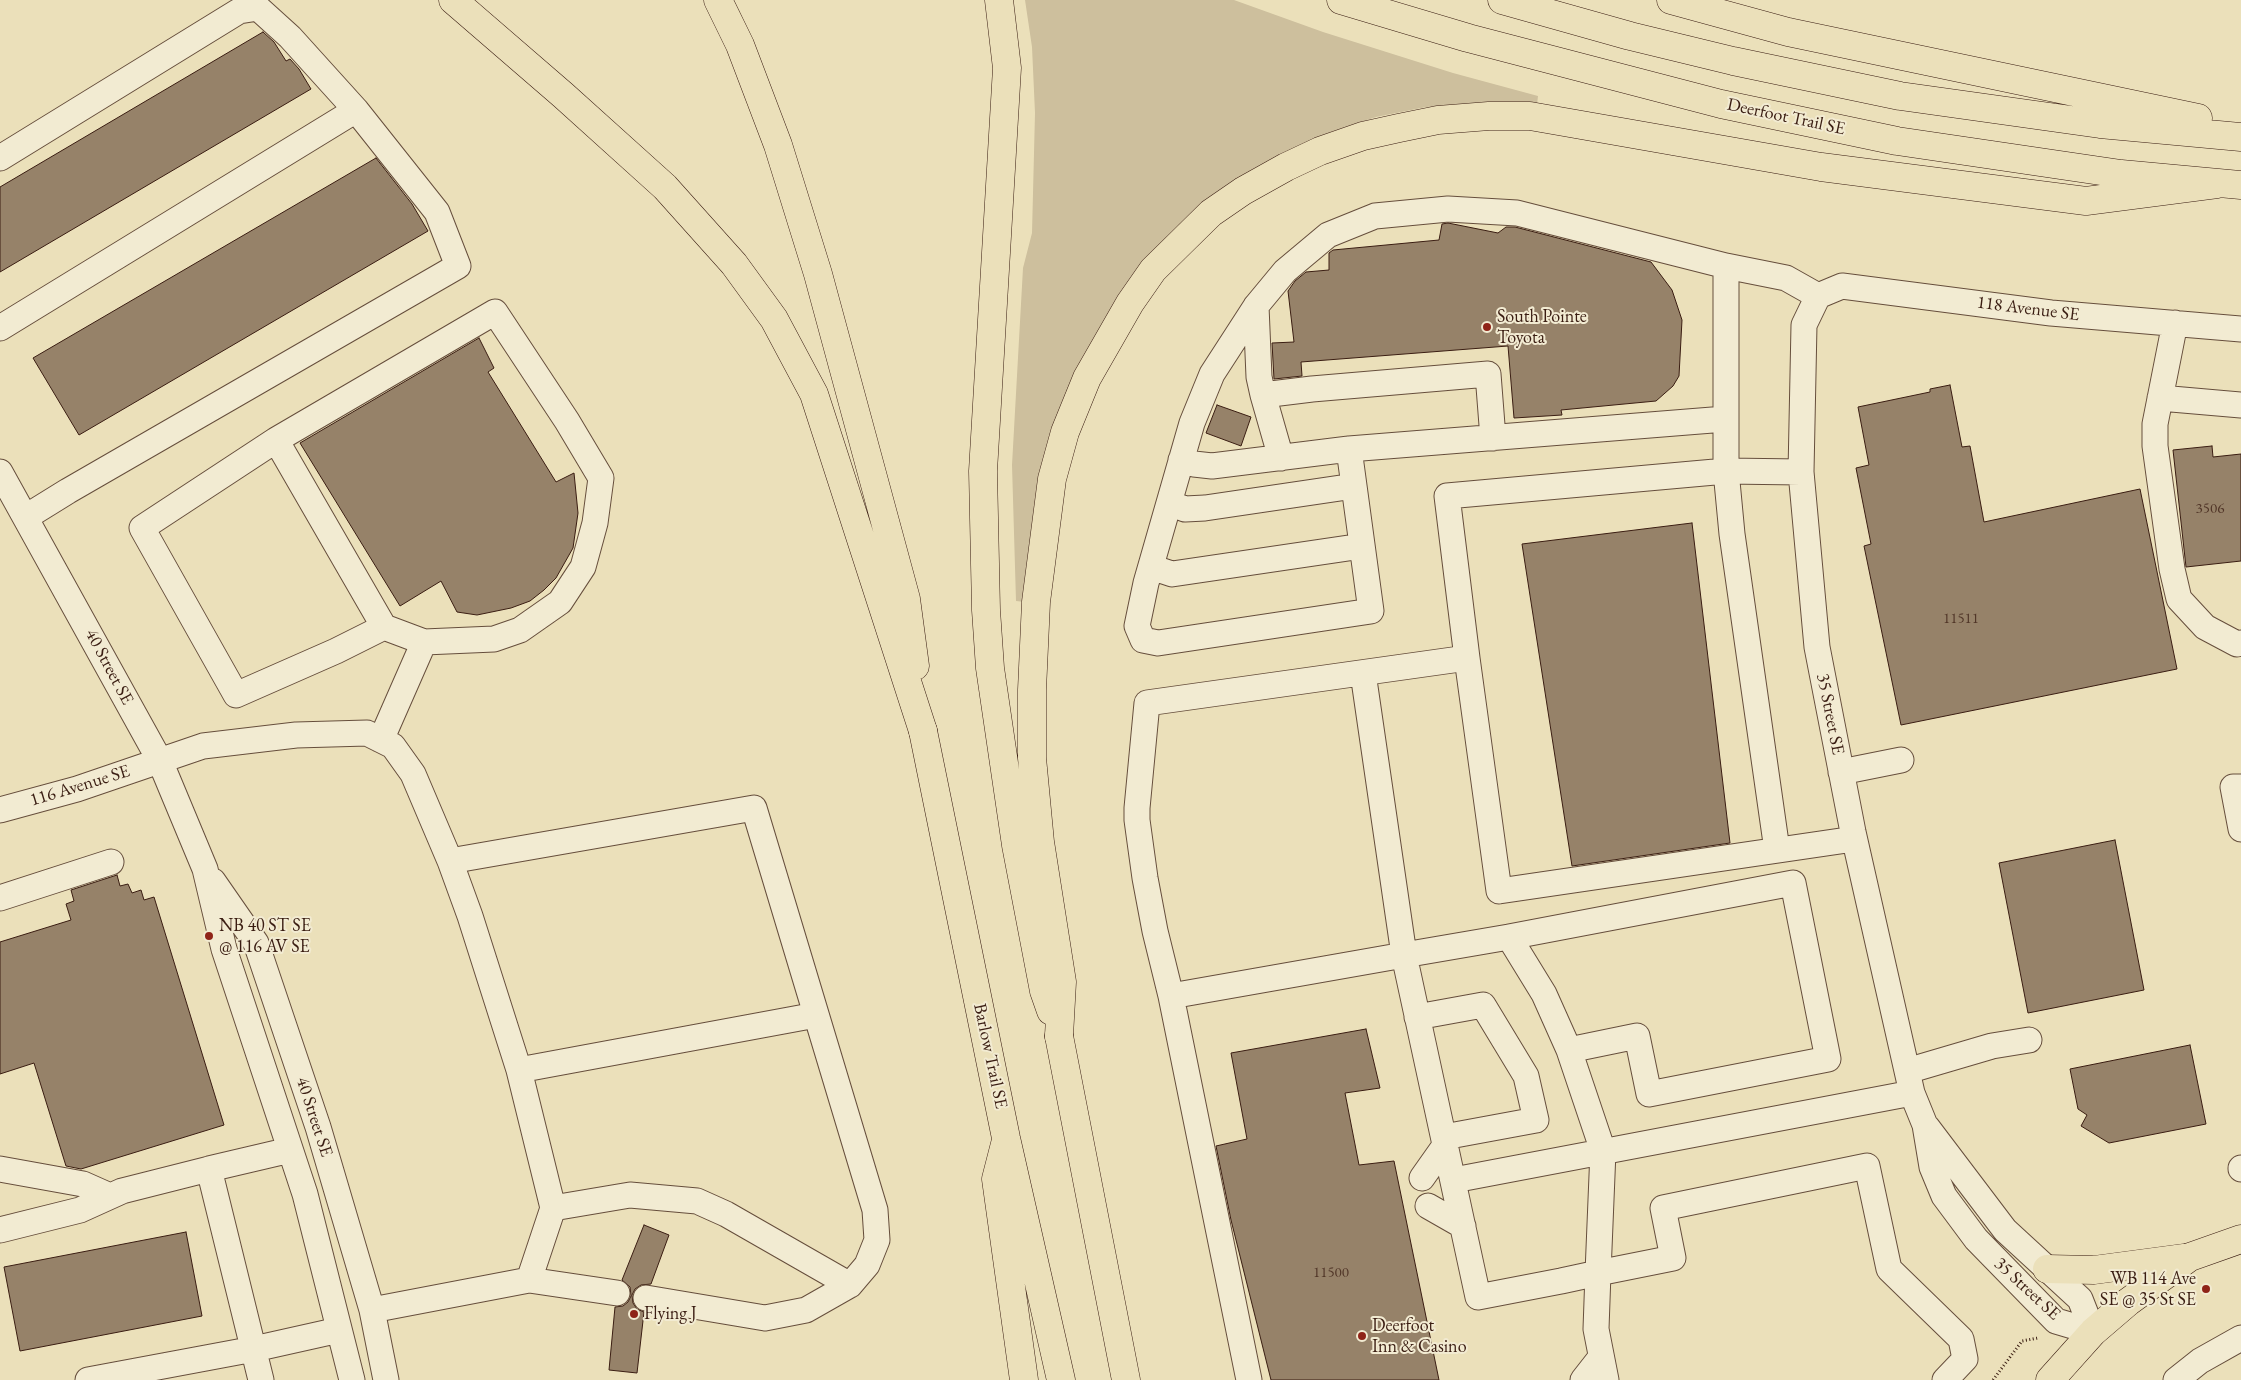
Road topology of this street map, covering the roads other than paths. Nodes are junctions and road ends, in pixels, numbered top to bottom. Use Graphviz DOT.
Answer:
graph roads {
  1 [pos="452,0"];
  2 [pos="718,0"];
  3 [pos="999,0"];
  4 [pos="1341,0"];
  5 [pos="1502,0"];
  6 [pos="1671,0"];
  7 [pos="356,110"];
  8 [pos="2241,127"];
  9 [pos="2241,137"];
  10 [pos="0,158"];
  11 [pos="2229,184"];
  12 [pos="1726,266"];
  13 [pos="1818,296"];
  14 [pos="1256,306"];
  15 [pos="2175,324"];
  16 [pos="0,328"];
  17 [pos="2241,329"];
  18 [pos="1263,395"];
  19 [pos="2160,398"];
  20 [pos="2241,405"];
  21 [pos="1725,419"];
  22 [pos="1493,438"];
  23 [pos="276,440"];
  24 [pos="1349,449"];
  25 [pos="1281,458"];
  26 [pos="1181,460"];
  27 [pos="1726,471"];
  28 [pos="0,472"];
  29 [pos="1801,472"];
  30 [pos="1354,486"];
  31 [pos="1169,503"];
  32 [pos="26,517"];
  33 [pos="1362,546"];
  34 [pos="1151,567"];
  35 [pos="384,627"];
  36 [pos="424,642"];
  37 [pos="2241,643"];
  38 [pos="1467,658"];
  39 [pos="1363,673"];
  40 [pos="923,731"];
  41 [pos="382,740"];
  42 [pos="1901,760"];
  43 [pos="160,761"];
  44 [pos="1841,772"];
  45 [pos="2241,787"];
  46 [pos="0,810"];
  47 [pos="2241,829"];
  48 [pos="1854,839"];
  49 [pos="1777,850"];
  50 [pos="450,861"];
  51 [pos="111,862"];
  52 [pos="204,869"];
  53 [pos="0,898"];
  54 [pos="1509,937"];
  55 [pos="1404,955"];
  56 [pos="1171,996"];
  57 [pos="816,1015"];
  58 [pos="1418,1017"];
  59 [pos="1059,1036"];
  60 [pos="2028,1040"];
  61 [pos="1570,1050"];
  62 [pos="519,1070"];
  63 [pos="1909,1082"];
  64 [pos="1925,1125"];
  65 [pos="1006,1138"];
  66 [pos="1445,1140"];
  67 [pos="290,1150"];
  68 [pos="1604,1151"];
  69 [pos="0,1169"];
  70 [pos="209,1169"];
  71 [pos="1422,1178"];
  72 [pos="1454,1180"];
  73 [pos="110,1196"];
  74 [pos="1428,1206"];
  75 [pos="552,1208"];
  76 [pos="1463,1226"];
  77 [pos="0,1230"];
  78 [pos="2241,1238"];
  79 [pos="2190,1257"];
  80 [pos="2047,1268"];
  81 [pos="1598,1273"];
  82 [pos="529,1280"];
  83 [pos="850,1285"];
  84 [pos="617,1293"];
  85 [pos="646,1298"];
  86 [pos="372,1310"];
  87 [pos="339,1330"];
  88 [pos="2092,1332"];
  89 [pos="2241,1338"];
  90 [pos="254,1349"];
  91 [pos="1603,1368"];
  92 [pos="88,1380"];
  93 [pos="262,1380"];
  94 [pos="352,1380"];
  95 [pos="386,1380"];
  96 [pos="1024,1380"];
  97 [pos="1061,1380"];
  98 [pos="1126,1380"];
  99 [pos="1249,1380"];
  100 [pos="1583,1380"];
  101 [pos="1945,1380"];
  102 [pos="2050,1380"];
  103 [pos="2176,1380"];
  1 -- 40 [label="main road"];
  2 -- 40 [label="main road"];
  3 -- 59 [label="main road"];
  4 -- 11 [label="main road, Deerfoot Trail SE"];
  5 -- 9 [label="main road"];
  6 -- 8 [label="main road"];
  7 -- 10 [label="street"];
  7 -- 16 [label="street"];
  7 -- 32 [label="street"];
  11 -- 59 [label="main road"];
  12 -- 13 [label="street"];
  12 -- 14 [label="street"];
  12 -- 21 [label="street"];
  13 -- 15 [label="street, 118 Avenue SE"];
  13 -- 29 [label="street, 35 Street SE"];
  14 -- 18 [label="street"];
  14 -- 26 [label="street"];
  15 -- 17 [label="street, 118 Avenue SE"];
  15 -- 19 [label="street"];
  18 -- 22 [label="street"];
  18 -- 25 [label="street"];
  19 -- 20 [label="street"];
  19 -- 37 [label="street"];
  21 -- 22 [label="street"];
  21 -- 27 [label="street"];
  22 -- 24 [label="street"];
  23 -- 35 [label="street"];
  23 -- 35 [label="street"];
  23 -- 36 [label="street"];
  24 -- 25 [label="street"];
  24 -- 30 [label="street"];
  25 -- 26 [label="street"];
  26 -- 31 [label="street"];
  27 -- 29 [label="street"];
  27 -- 38 [label="street"];
  27 -- 49 [label="street"];
  28 -- 32 [label="street, 40 Street SE"];
  29 -- 44 [label="street, 35 Street SE"];
  30 -- 31 [label="street"];
  30 -- 33 [label="street"];
  31 -- 34 [label="street"];
  32 -- 43 [label="street, 40 Street SE"];
  33 -- 34 [label="street"];
  33 -- 34 [label="street"];
  35 -- 36 [label="street"];
  36 -- 41 [label="street"];
  38 -- 39 [label="street"];
  38 -- 49 [label="street"];
  39 -- 55 [label="street"];
  39 -- 56 [label="street"];
  40 -- 65 [label="main road, Barlow Trail SE"];
  41 -- 43 [label="street, 116 Avenue SE"];
  41 -- 50 [label="street"];
  42 -- 44 [label="street"];
  43 -- 46 [label="street, 116 Avenue SE"];
  43 -- 52 [label="street, 40 Street SE"];
  44 -- 48 [label="street, 35 Street SE"];
  45 -- 47 [label="street"];
  48 -- 49 [label="street"];
  48 -- 63 [label="street, 35 Street SE"];
  50 -- 57 [label="street"];
  50 -- 62 [label="street"];
  51 -- 53 [label="street"];
  52 -- 67 [label="street, 40 Street SE"];
  52 -- 86 [label="street, 40 Street SE"];
  54 -- 55 [label="street"];
  54 -- 61 [label="street"];
  54 -- 61 [label="street"];
  55 -- 56 [label="street"];
  55 -- 58 [label="street"];
  56 -- 99 [label="street"];
  57 -- 62 [label="street"];
  57 -- 83 [label="street"];
  58 -- 66 [label="street"];
  58 -- 66 [label="street"];
  59 -- 98 [label="main road"];
  60 -- 63 [label="street"];
  61 -- 68 [label="street"];
  62 -- 75 [label="street"];
  63 -- 64 [label="street, 35 Street SE"];
  63 -- 68 [label="street"];
  64 -- 80 [label="street, 35 Street SE"];
  64 -- 88 [label="street, 35 Street SE"];
  65 -- 96 [label="main road"];
  65 -- 97 [label="main road, Barlow Trail SE"];
  66 -- 71 [label="street"];
  66 -- 72 [label="street"];
  67 -- 70 [label="street"];
  67 -- 87 [label="street, 40 Street SE"];
  68 -- 72 [label="street"];
  68 -- 81 [label="street"];
  69 -- 73 [label="street"];
  70 -- 73 [label="street"];
  70 -- 90 [label="street"];
  72 -- 76 [label="street"];
  73 -- 77 [label="street"];
  74 -- 76 [label="street"];
  75 -- 82 [label="street"];
  75 -- 83 [label="street"];
  76 -- 81 [label="street"];
  78 -- 79 [label="main road"];
  79 -- 80 [label="main road"];
  79 -- 88 [label="main road"];
  80 -- 88 [label="street, 35 Street SE"];
  81 -- 91 [label="street"];
  81 -- 101 [label="street"];
  82 -- 84 [label="street"];
  82 -- 86 [label="street"];
  83 -- 85 [label="street"];
  86 -- 95 [label="street, 40 Street SE"];
  87 -- 90 [label="street"];
  87 -- 94 [label="street, 40 Street SE"];
  88 -- 102 [label="main road"];
  89 -- 103 [label="street"];
  90 -- 92 [label="street"];
  90 -- 93 [label="street"];
  91 -- 100 [label="street"];
}
